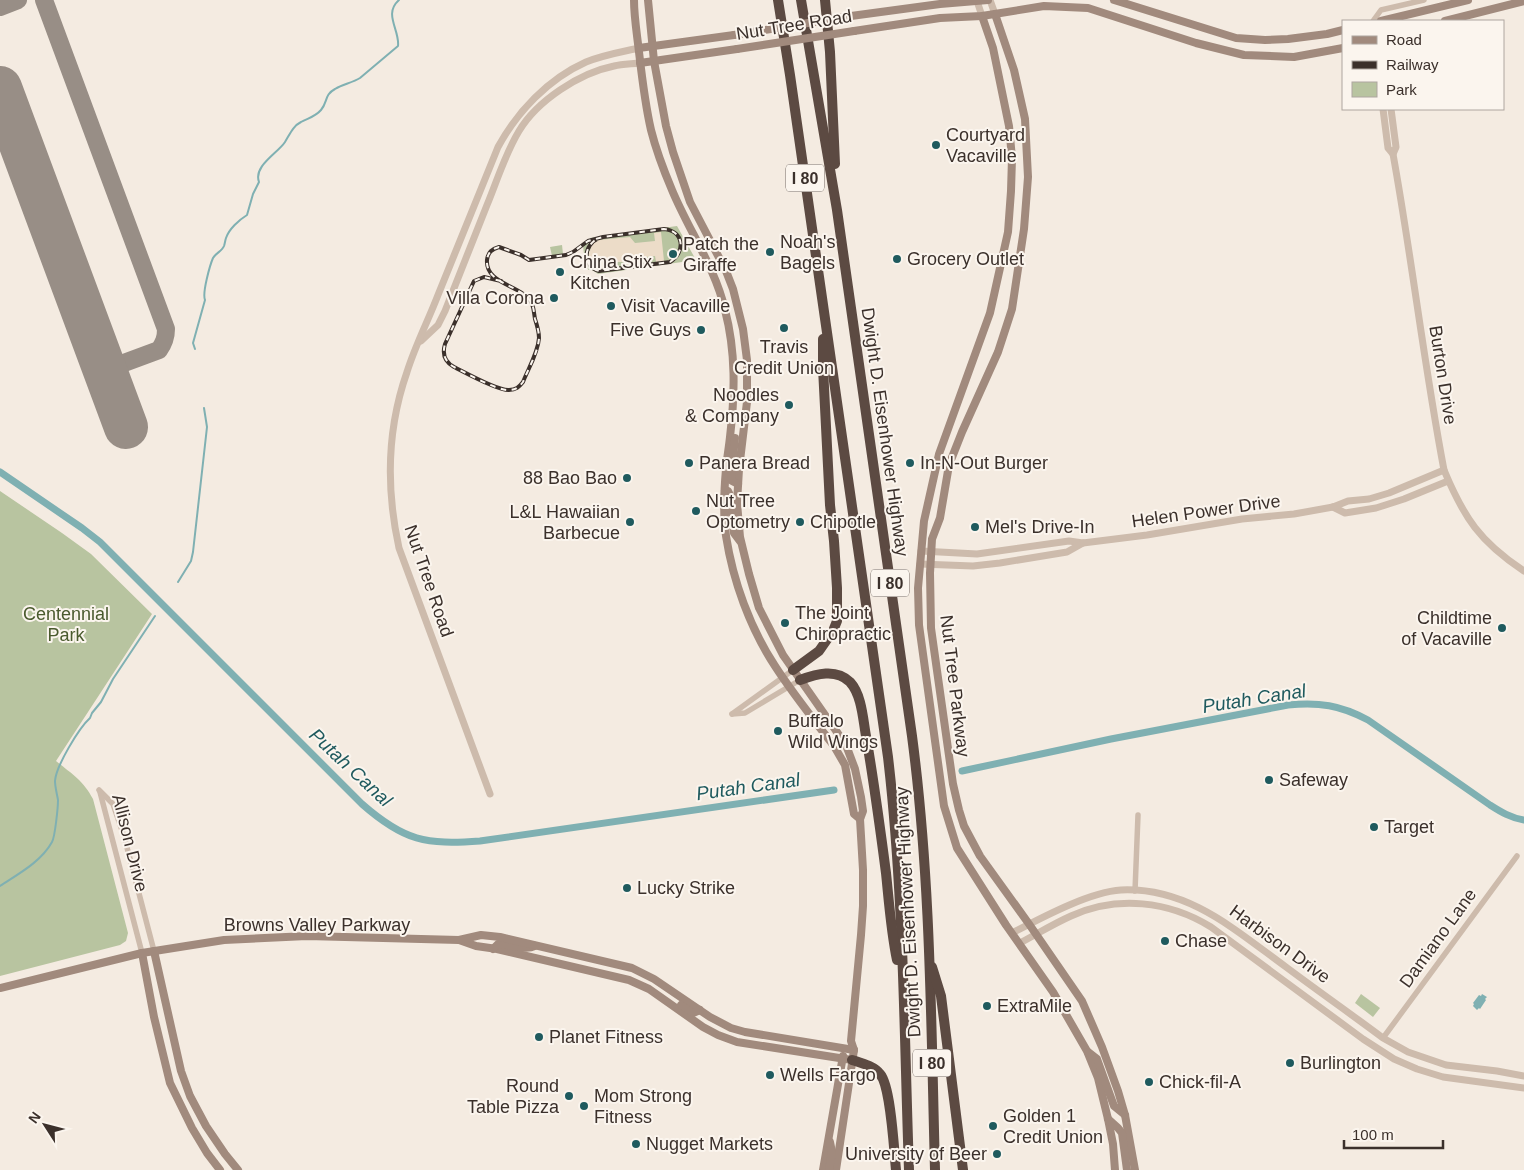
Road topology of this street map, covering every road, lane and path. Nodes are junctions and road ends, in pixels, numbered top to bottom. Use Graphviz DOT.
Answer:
graph roads {
  1 [pos="634,0"];
  2 [pos="648,0"];
  3 [pos="777,0"];
  4 [pos="801,0"];
  5 [pos="824,0"];
  6 [pos="977,0"];
  7 [pos="989,0"];
  8 [pos="1114,0"];
  9 [pos="1424,0"];
  10 [pos="1468,0"];
  11 [pos="1524,1"];
  12 [pos="995,14"];
  13 [pos="982,16"];
  14 [pos="1374,20"];
  15 [pos="1385,20"];
  16 [pos="1449,20"];
  17 [pos="1342,30"];
  18 [pos="651,46"];
  19 [pos="639,48"];
  20 [pos="1342,48"];
  21 [pos="654,61"];
  22 [pos="640,63"];
  23 [pos="1383,110"];
  24 [pos="1391,110"];
  25 [pos="1393,154"];
  26 [pos="837,210"];
  27 [pos="434,306"];
  28 [pos="824,310"];
  29 [pos="445,311"];
  30 [pos="418,343"];
  31 [pos="732,415"];
  32 [pos="1444,470"];
  33 [pos="1448,481"];
  34 [pos="738,484"];
  35 [pos="725,490"];
  36 [pos="1333,507"];
  37 [pos="741,542"];
  38 [pos="1083,542"];
  39 [pos="921,551"];
  40 [pos="931,552"];
  41 [pos="920,564"];
  42 [pos="930,564"];
  43 [pos="1524,571"];
  44 [pos="793,670"];
  45 [pos="782,677"];
  46 [pos="800,680"];
  47 [pos="789,687"];
  48 [pos="490,794"];
  49 [pos="1138,815"];
  50 [pos="860,819"];
  51 [pos="1517,856"];
  52 [pos="1135,891"];
  53 [pos="1029,924"];
  54 [pos="1012,933"];
  55 [pos="1036,935"];
  56 [pos="459,940"];
  57 [pos="1020,943"];
  58 [pos="536,945"];
  59 [pos="493,948"];
  60 [pos="154,951"];
  61 [pos="142,954"];
  62 [pos="928,957"];
  63 [pos="594,959"];
  64 [pos="545,960"];
  65 [pos="596,971"];
  66 [pos="643,972"];
  67 [pos="903,982"];
  68 [pos="0,988"];
  69 [pos="662,998"];
  70 [pos="700,1010"];
  71 [pos="1384,1038"];
  72 [pos="851,1041"];
  73 [pos="844,1049"];
  74 [pos="1087,1051"];
  75 [pos="850,1057"];
  76 [pos="1524,1076"];
  77 [pos="1524,1088"];
  78 [pos="1125,1114"];
  79 [pos="1108,1119"];
  80 [pos="829,1137"];
  81 [pos="220,1170"];
  82 [pos="238,1170"];
  83 [pos="823,1170"];
  84 [pos="829,1170"];
  85 [pos="836,1170"];
  86 [pos="896,1170"];
  87 [pos="909,1170"];
  88 [pos="935,1170"];
  89 [pos="963,1170"];
  90 [pos="1115,1170"];
  91 [pos="1127,1170"];
  92 [pos="1135,1170"];
  1 -- 19 [label="main road"];
  2 -- 18 [label="main road"];
  3 -- 28 [label="highway, Dwight D. Eisenhower Highway / I 80"];
  4 -- 26 [label="highway, Dwight D. Eisenhower Highway / I 80"];
  5 -- 26 [label="highway"];
  6 -- 7 [label="main road, Nut Tree Road"];
  6 -- 13 [label="street, Nut Tree Parkway"];
  6 -- 18 [label="main road, Nut Tree Road, bridge"];
  7 -- 12 [label="street, Nut Tree Parkway"];
  8 -- 17 [label="main road"];
  9 -- 14 [label="street"];
  10 -- 15 [label="main road"];
  11 -- 16 [label="main road"];
  12 -- 13 [label="main road, Nut Tree Road"];
  12 -- 20 [label="main road, Nut Tree Road"];
  12 -- 40 [label="main road, Nut Tree Parkway"];
  13 -- 21 [label="main road, Nut Tree Road, bridge"];
  13 -- 39 [label="main road, Nut Tree Parkway"];
  18 -- 19 [label="main road, Nut Tree Road"];
  18 -- 21 [label="main road"];
  19 -- 22 [label="main road"];
  19 -- 27 [label="street, Nut Tree Road"];
  21 -- 22 [label="main road, Nut Tree Road"];
  21 -- 34 [label="main road"];
  22 -- 29 [label="street, Nut Tree Road"];
  22 -- 31 [label="main road"];
  23 -- 25 [label="street, Burton Drive"];
  24 -- 25 [label="street, Burton Drive"];
  25 -- 32 [label="street, Burton Drive"];
  26 -- 62 [label="highway, Dwight D. Eisenhower Highway / I 80"];
  27 -- 29 [label="street"];
  27 -- 30 [label="street, Nut Tree Road"];
  28 -- 44 [label="highway"];
  28 -- 67 [label="highway, Dwight D. Eisenhower Highway / I 80"];
  29 -- 30 [label="street, Nut Tree Road"];
  30 -- 48 [label="street, Nut Tree Road"];
  31 -- 34 [label="main road"];
  31 -- 35 [label="main road"];
  32 -- 33 [label="street, Burton Drive"];
  32 -- 36 [label="street, Helen Power Drive"];
  33 -- 36 [label="street, Helen Power Drive"];
  33 -- 43 [label="street, Burton Drive"];
  34 -- 37 [label="main road"];
  35 -- 37 [label="main road"];
  35 -- 45 [label="main road"];
  36 -- 38 [label="street, Helen Power Drive"];
  37 -- 44 [label="main road"];
  38 -- 40 [label="street, Helen Power Drive"];
  38 -- 42 [label="street, Helen Power Drive"];
  39 -- 40 [label="street, Helen Power Drive"];
  39 -- 41 [label="main road, Nut Tree Parkway"];
  40 -- 42 [label="main road, Nut Tree Parkway"];
  41 -- 42 [label="street, Helen Power Drive"];
  41 -- 54 [label="main road, Nut Tree Parkway"];
  42 -- 53 [label="main road, Nut Tree Parkway"];
  44 -- 45 [label="street"];
  44 -- 46 [label="main road"];
  45 -- 47 [label="main road"];
  45 -- 47 [label="street"];
  46 -- 47 [label="street"];
  46 -- 50 [label="main road"];
  46 -- 67 [label="highway"];
  47 -- 50 [label="main road"];
  49 -- 52 [label="street"];
  50 -- 72 [label="main road"];
  51 -- 71 [label="street, Damiano Lane"];
  52 -- 53 [label="street, Harbison Drive"];
  52 -- 71 [label="street, Harbison Drive"];
  53 -- 54 [label="street, Harbison Drive"];
  53 -- 55 [label="main road, Nut Tree Parkway"];
  54 -- 57 [label="main road, Nut Tree Parkway"];
  55 -- 57 [label="street, Harbison Drive"];
  55 -- 77 [label="street, Harbison Drive"];
  55 -- 78 [label="main road, Nut Tree Parkway"];
  56 -- 58 [label="main road, Browns Valley Parkway"];
  56 -- 59 [label="main road, Browns Valley Parkway"];
  56 -- 60 [label="main road, Browns Valley Parkway"];
  57 -- 74 [label="main road, Nut Tree Parkway"];
  58 -- 59 [label="main road"];
  58 -- 63 [label="main road, Browns Valley Parkway"];
  59 -- 64 [label="main road, Browns Valley Parkway"];
  60 -- 61 [label="main road, Browns Valley Parkway"];
  60 -- 61 [label="street, Allison Drive"];
  60 -- 82 [label="main road, Allison Drive"];
  61 -- 68 [label="main road, Browns Valley Parkway"];
  61 -- 81 [label="main road, Allison Drive"];
  62 -- 88 [label="highway, Dwight D. Eisenhower Highway / I 80"];
  62 -- 89 [label="highway"];
  63 -- 64 [label="main road"];
  63 -- 65 [label="main road"];
  63 -- 66 [label="main road, Browns Valley Parkway"];
  64 -- 65 [label="main road, Browns Valley Parkway"];
  65 -- 66 [label="main road"];
  65 -- 69 [label="main road, Browns Valley Parkway"];
  66 -- 70 [label="main road, Browns Valley Parkway"];
  67 -- 87 [label="highway, Dwight D. Eisenhower Highway / I 80"];
  69 -- 70 [label="main road"];
  69 -- 75 [label="main road, Browns Valley Parkway"];
  70 -- 73 [label="main road, Browns Valley Parkway"];
  71 -- 76 [label="street, Harbison Drive"];
  72 -- 73 [label="main road"];
  72 -- 75 [label="main road"];
  73 -- 75 [label="main road"];
  74 -- 78 [label="main road"];
  74 -- 79 [label="main road, Nut Tree Parkway"];
  75 -- 80 [label="main road"];
  75 -- 85 [label="main road"];
  75 -- 86 [label="highway"];
  78 -- 92 [label="main road, Nut Tree Parkway"];
  79 -- 90 [label="main road, Nut Tree Parkway"];
  79 -- 91 [label="main road"];
  80 -- 83 [label="main road"];
  80 -- 84 [label="main road"];
}
